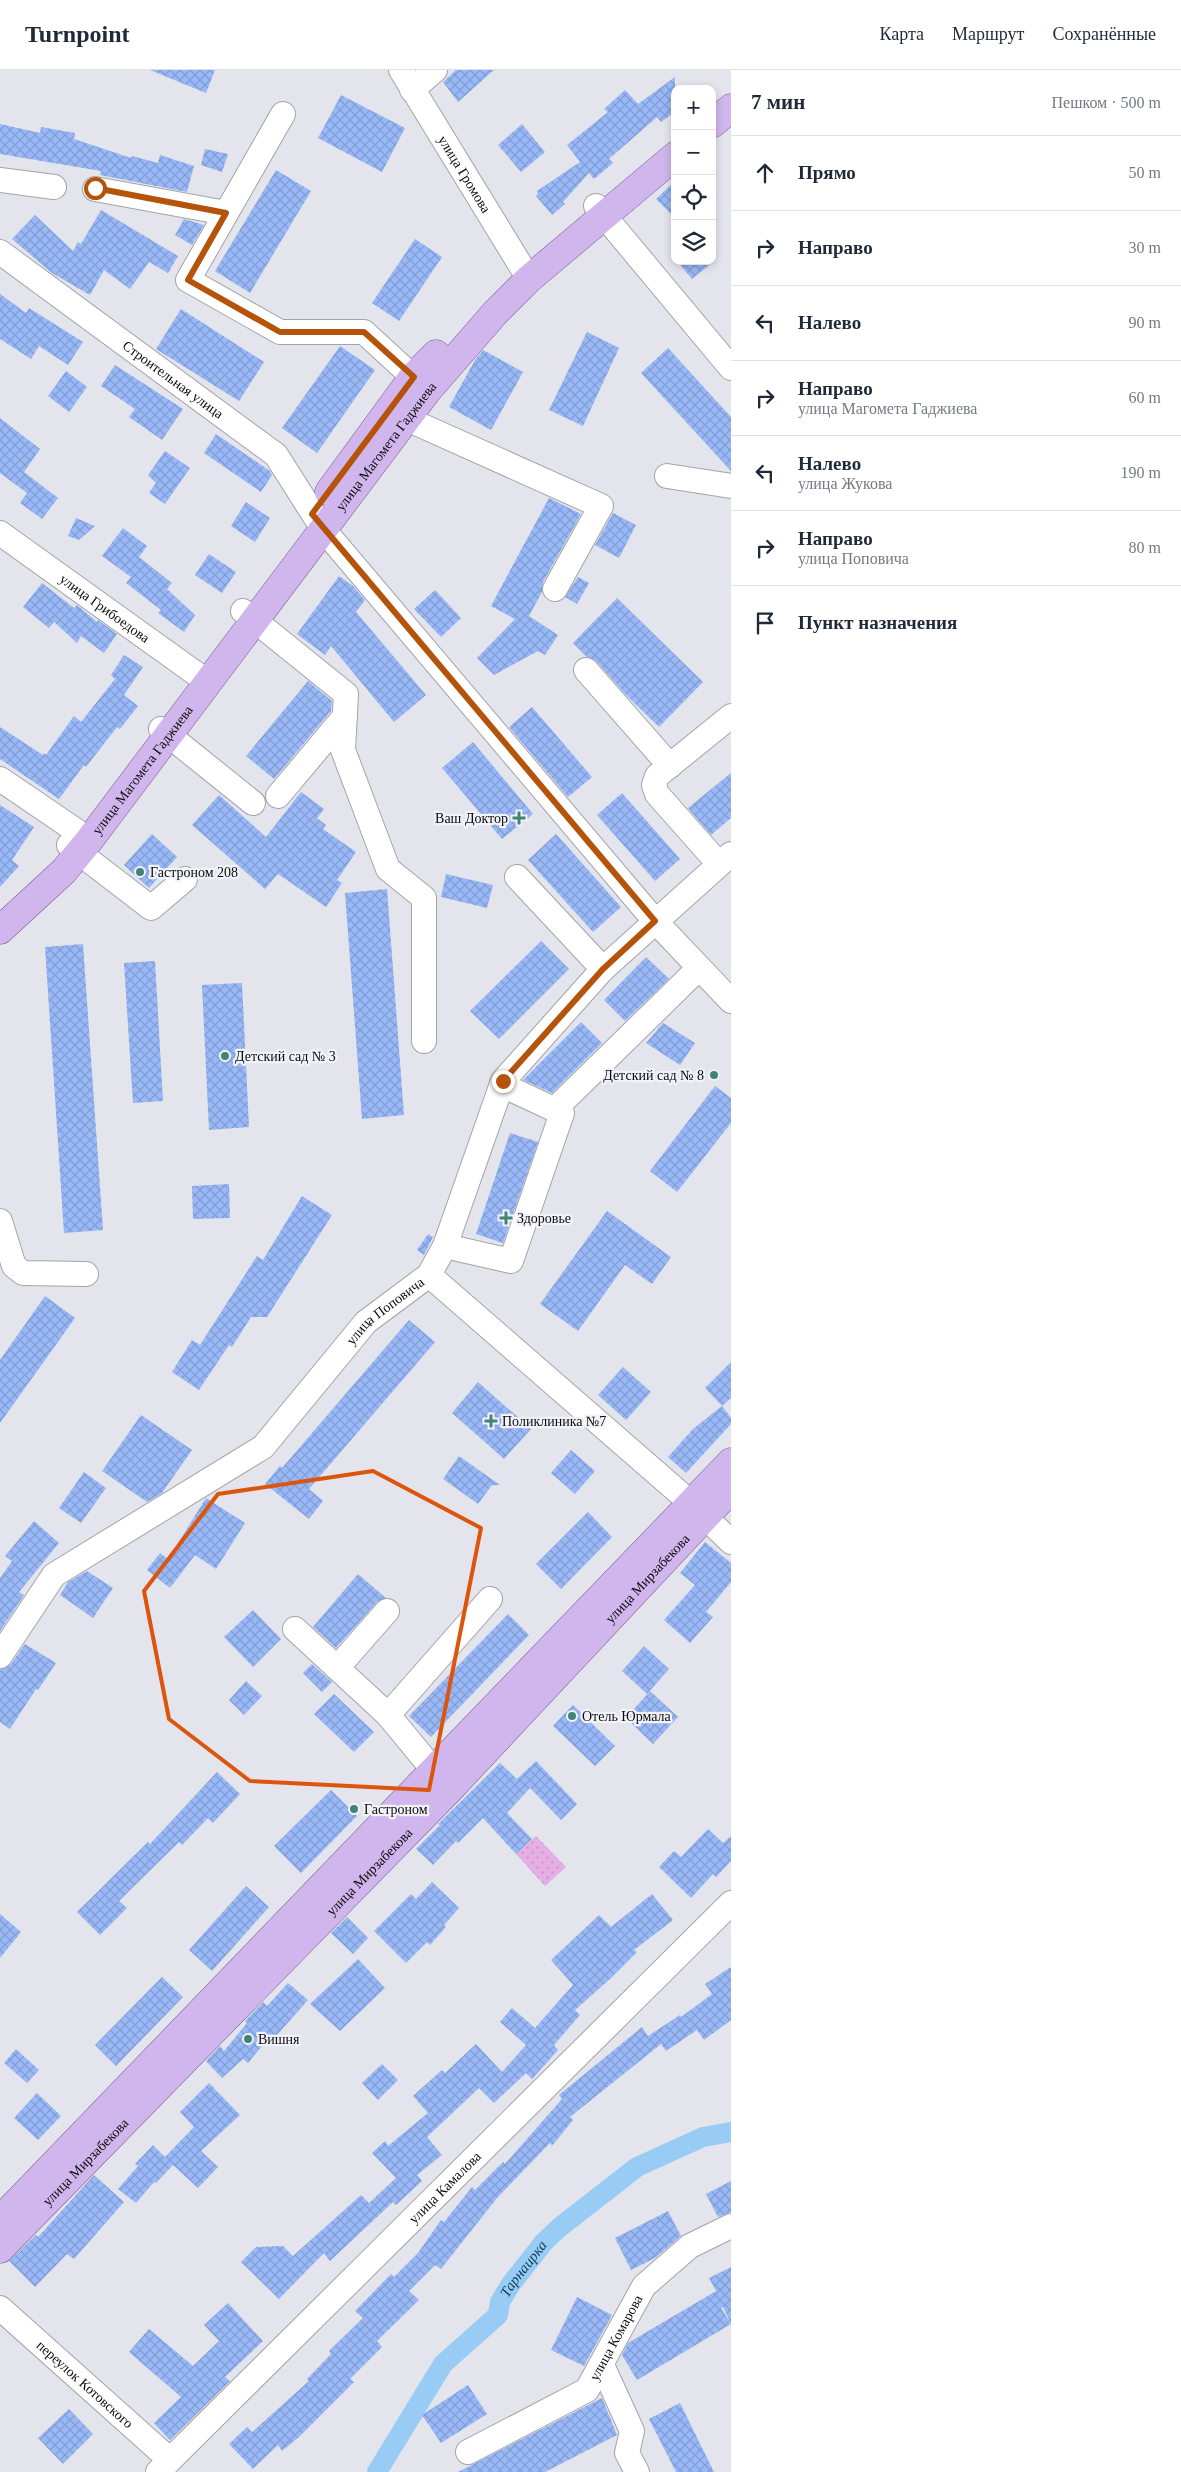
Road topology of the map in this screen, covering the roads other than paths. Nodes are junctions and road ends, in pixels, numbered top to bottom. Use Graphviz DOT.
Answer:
graph roads {
  1 [pos="436,70"];
  2 [pos="407,80"];
  3 [pos="731,92"];
  4 [pos="716,105"];
  5 [pos="731,108"];
  6 [pos="283,114"];
  7 [pos="716,121"];
  8 [pos="671,144"];
  9 [pos="671,159"];
  10 [pos="0,180"];
  11 [pos="54,187"];
  12 [pos="95,188"];
  13 [pos="600,211"];
  14 [pos="226,213"];
  15 [pos="0,252"];
  16 [pos="525,275"];
  17 [pos="731,368"];
  18 [pos="421,383"];
  19 [pos="399,413"];
  20 [pos="666,476"];
  21 [pos="731,486"];
  22 [pos="318,522"];
  23 [pos="0,533"];
  24 [pos="555,589"];
  25 [pos="249,616"];
  26 [pos="586,670"];
  27 [pos="204,679"];
  28 [pos="345,716"];
  29 [pos="731,716"];
  30 [pos="165,732"];
  31 [pos="670,766"];
  32 [pos="0,779"];
  33 [pos="278,796"];
  34 [pos="253,803"];
  35 [pos="79,843"];
  36 [pos="725,859"];
  37 [pos="517,877"];
  38 [pos="185,879"];
  39 [pos="0,910"];
  40 [pos="655,921"];
  41 [pos="0,930"];
  42 [pos="699,968"];
  43 [pos="603,969"];
  44 [pos="731,1001"];
  45 [pos="424,1041"];
  46 [pos="502,1085"];
  47 [pos="555,1109"];
  48 [pos="0,1221"];
  49 [pos="445,1246"];
  50 [pos="86,1274"];
  51 [pos="429,1275"];
  52 [pos="731,1462"];
  53 [pos="731,1489"];
  54 [pos="698,1510"];
  55 [pos="731,1542"];
  56 [pos="490,1598"];
  57 [pos="387,1611"];
  58 [pos="295,1629"];
  59 [pos="0,1656"];
  60 [pos="337,1668"];
  61 [pos="388,1715"];
  62 [pos="441,1780"];
  63 [pos="731,1903"];
  64 [pos="0,2220"];
  65 [pos="731,2226"];
  66 [pos="0,2250"];
  67 [pos="0,2308"];
  68 [pos="602,2365"];
  69 [pos="468,2452"];
  70 [pos="164,2466"];
  71 [pos="637,2472"];
  1 -- 2 [label="street"];
  2 -- 16 [label="street, улица Громова"];
  3 -- 4 [label="main road"];
  5 -- 7 [label="main road"];
  6 -- 14 [label="street"];
  8 -- 13 [label="main road, улица Магомета Гаджиева"];
  9 -- 13 [label="main road, улица Магомета Гаджиева"];
  10 -- 11 [label="street"];
  12 -- 14 [label="street"];
  13 -- 16 [label="main road, улица Магомета Гаджиева"];
  13 -- 17 [label="street"];
  14 -- 18 [label="street"];
  15 -- 22 [label="street, Строительная улица"];
  16 -- 18 [label="main road, улица Магомета Гаджиева"];
  18 -- 19 [label="main road, улица Магомета Гаджиева"];
  19 -- 22 [label="main road, улица Магомета Гаджиева"];
  19 -- 24 [label="street"];
  20 -- 21 [label="street"];
  22 -- 25 [label="main road, улица Магомета Гаджиева"];
  22 -- 40 [label="street, Строительная улица"];
  23 -- 27 [label="street, улица Грибоедова"];
  25 -- 27 [label="main road, улица Магомета Гаджиева"];
  25 -- 28 [label="street"];
  26 -- 31 [label="street"];
  27 -- 30 [label="main road, улица Магомета Гаджиева"];
  28 -- 33 [label="street"];
  28 -- 45 [label="street"];
  29 -- 31 [label="street"];
  30 -- 34 [label="street"];
  30 -- 35 [label="main road, улица Магомета Гаджиева"];
  31 -- 36 [label="street"];
  32 -- 35 [label="street"];
  35 -- 38 [label="street"];
  35 -- 39 [label="main road, улица Магомета Гаджиева"];
  35 -- 41 [label="main road, улица Магомета Гаджиева"];
  36 -- 40 [label="street, улица Поповича"];
  37 -- 43 [label="street"];
  40 -- 42 [label="street, Строительная улица"];
  40 -- 43 [label="street, улица Поповича"];
  42 -- 44 [label="street, Строительная улица"];
  42 -- 47 [label="street"];
  43 -- 46 [label="street, улица Поповича"];
  46 -- 47 [label="street"];
  46 -- 49 [label="street, улица Поповича"];
  47 -- 49 [label="street"];
  48 -- 50 [label="street"];
  49 -- 51 [label="street, улица Поповича"];
  51 -- 54 [label="street"];
  51 -- 59 [label="street, улица Поповича"];
  52 -- 54 [label="main road, улица Мирзабекова"];
  53 -- 54 [label="main road, улица Мирзабекова"];
  54 -- 55 [label="street"];
  54 -- 62 [label="main road, улица Мирзабекова"];
  56 -- 61 [label="street"];
  57 -- 60 [label="street"];
  58 -- 60 [label="street"];
  60 -- 61 [label="street"];
  61 -- 62 [label="street"];
  62 -- 64 [label="main road, улица Мирзабекова"];
  62 -- 66 [label="main road, улица Мирзабекова"];
  63 -- 70 [label="street, улица Камалова"];
  65 -- 68 [label="street, улица Комарова"];
  67 -- 70 [label="street, переулок Котовского"];
  68 -- 69 [label="street, улица Комарова"];
  68 -- 71 [label="street"];
}
